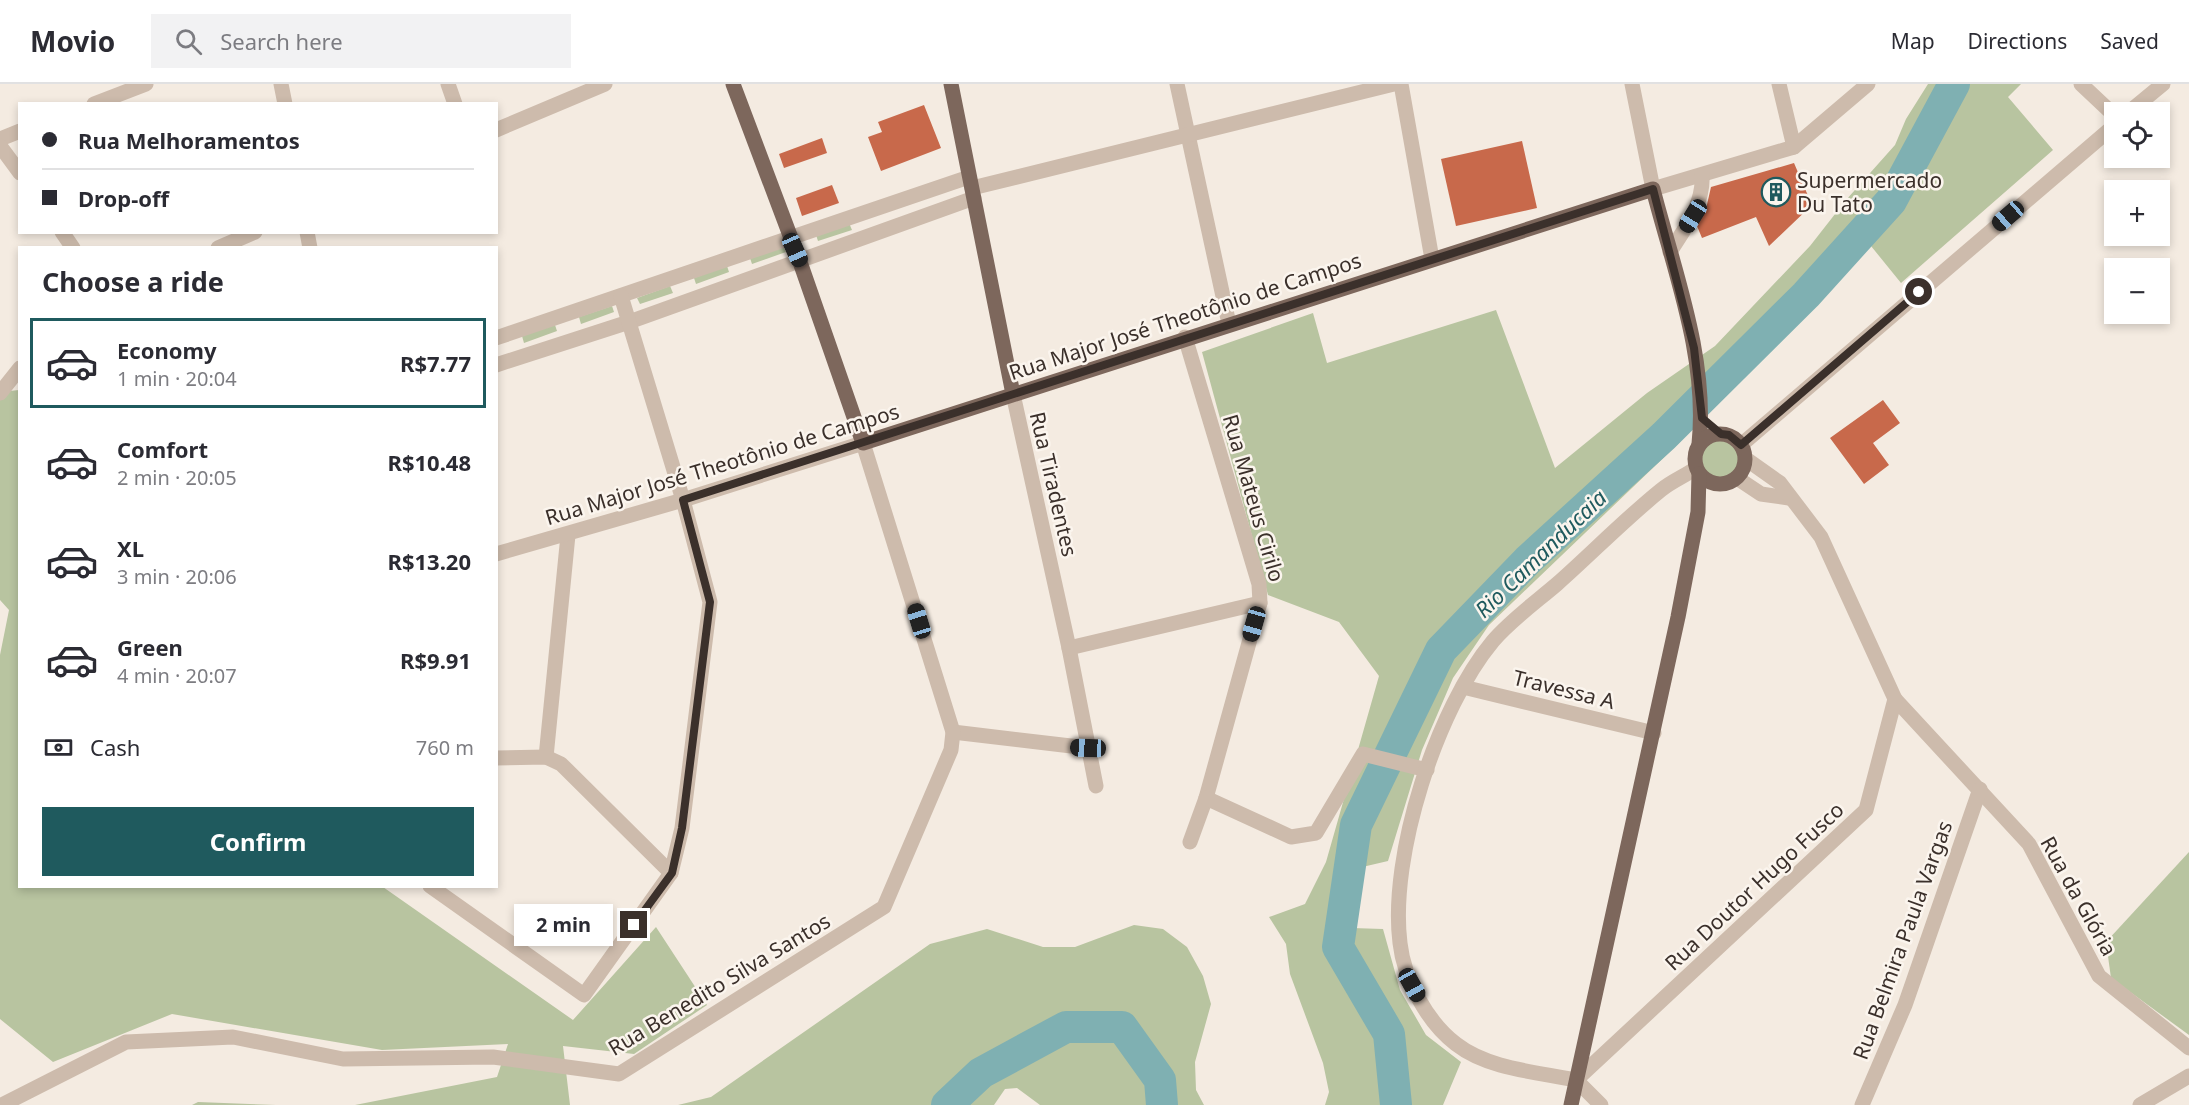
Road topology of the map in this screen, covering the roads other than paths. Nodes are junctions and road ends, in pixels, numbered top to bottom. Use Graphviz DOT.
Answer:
graph roads {
  1 [pos="146,84"];
  2 [pos="281,84"];
  3 [pos="448,84"];
  4 [pos="605,84"];
  5 [pos="733,84"];
  6 [pos="951,84"];
  7 [pos="1176,84"];
  8 [pos="1394,84"];
  9 [pos="1401,84"];
  10 [pos="1632,84"];
  11 [pos="1779,84"];
  12 [pos="1868,84"];
  13 [pos="2081,84"];
  14 [pos="2163,84"];
  15 [pos="99,102"];
  16 [pos="285,102"];
  17 [pos="454,102"];
  18 [pos="2141,102"];
  19 [pos="2104,106"];
  20 [pos="498,129"];
  21 [pos="18,132"];
  22 [pos="1187,135"];
  23 [pos="2104,135"];
  24 [pos="0,139"];
  25 [pos="0,146"];
  26 [pos="1794,147"];
  27 [pos="18,170"];
  28 [pos="1702,175"];
  29 [pos="971,188"];
  30 [pos="1653,189"];
  31 [pos="250,234"];
  32 [pos="789,237"];
  33 [pos="224,246"];
  34 [pos="1670,252"];
  35 [pos="1432,259"];
  36 [pos="800,262"];
  37 [pos="621,296"];
  38 [pos="629,322"];
  39 [pos="1229,324"];
  40 [pos="498,337"];
  41 [pos="1185,338"];
  42 [pos="498,364"];
  43 [pos="18,370"];
  44 [pos="0,393"];
  45 [pos="1013,394"];
  46 [pos="1702,418"];
  47 [pos="1721,434"];
  48 [pos="863,443"];
  49 [pos="1699,444"];
  50 [pos="1743,452"];
  51 [pos="1697,471"];
  52 [pos="1731,481"];
  53 [pos="1789,498"];
  54 [pos="683,500"];
  55 [pos="1698,512"];
  56 [pos="568,535"];
  57 [pos="498,553"];
  58 [pos="1260,603"];
  59 [pos="1070,648"];
  60 [pos="1463,687"];
  61 [pos="1895,699"];
  62 [pos="953,732"];
  63 [pos="1654,733"];
  64 [pos="1088,748"];
  65 [pos="546,757"];
  66 [pos="498,758"];
  67 [pos="1427,770"];
  68 [pos="1096,786"];
  69 [pos="1980,789"];
  70 [pos="1206,798"];
  71 [pos="1190,842"];
  72 [pos="672,873"];
  73 [pos="433,888"];
  74 [pos="2189,1048"];
  75 [pos="2189,1076"];
  76 [pos="1576,1080"];
  77 [pos="2,1105"];
  78 [pos="1571,1105"];
  79 [pos="1601,1105"];
  80 [pos="1862,1105"];
  81 [pos="2140,1105"];
  1 -- 15 [label="street"];
  2 -- 16 [label="street"];
  3 -- 17 [label="street"];
  4 -- 20 [label="street"];
  5 -- 32 [label="main road"];
  6 -- 29 [label="main road, Rua Tiradentes"];
  7 -- 22 [label="street"];
  8 -- 22 [label="street"];
  9 -- 35 [label="street"];
  10 -- 30 [label="street"];
  11 -- 26 [label="street"];
  12 -- 26 [label="street, Rua Major José Theotônio de Campos"];
  13 -- 19 [label="street"];
  14 -- 18 [label="street"];
  21 -- 24 [label="street"];
  22 -- 29 [label="street"];
  22 -- 39 [label="street"];
  23 -- 50 [label="street"];
  25 -- 27 [label="street"];
  26 -- 28 [label="street, Rua Major José Theotônio de Campos"];
  28 -- 30 [label="street, Rua Major José Theotônio de Campos"];
  28 -- 34 [label="street"];
  29 -- 32 [label="street"];
  29 -- 36 [label="street"];
  29 -- 45 [label="main road, Rua Tiradentes"];
  30 -- 34 [label="main road"];
  30 -- 35 [label="main road, Rua Major José Theotônio de Campos"];
  31 -- 33 [label="street"];
  32 -- 36 [label="main road"];
  32 -- 37 [label="street"];
  34 -- 46 [label="main road"];
  35 -- 39 [label="main road, Rua Major José Theotônio de Campos"];
  36 -- 38 [label="street"];
  36 -- 48 [label="main road"];
  37 -- 38 [label="street"];
  37 -- 40 [label="street"];
  38 -- 42 [label="street"];
  38 -- 54 [label="street"];
  39 -- 41 [label="main road, Rua Major José Theotônio de Campos"];
  41 -- 45 [label="main road, Rua Major José Theotônio de Campos"];
  41 -- 58 [label="street, Rua Mateus Cirilo"];
  43 -- 44 [label="street"];
  45 -- 48 [label="main road, Rua Major José Theotônio de Campos"];
  45 -- 59 [label="street, Rua Tiradentes"];
  46 -- 47 [label="main road"];
  46 -- 49 [label="main road"];
  47 -- 49 [label="main road"];
  47 -- 50 [label="main road"];
  48 -- 54 [label="street, Rua Major José Theotônio de Campos"];
  48 -- 62 [label="street"];
  49 -- 51 [label="main road"];
  50 -- 52 [label="main road"];
  50 -- 53 [label="street"];
  51 -- 52 [label="main road"];
  51 -- 55 [label="main road"];
  51 -- 60 [label="street"];
  52 -- 53 [label="street"];
  52 -- 55 [label="main road"];
  53 -- 61 [label="street"];
  54 -- 56 [label="street, Rua Major José Theotônio de Campos"];
  54 -- 72 [label="street"];
  55 -- 63 [label="main road"];
  56 -- 57 [label="street, Rua Major José Theotônio de Campos"];
  56 -- 65 [label="street"];
  58 -- 59 [label="street"];
  58 -- 70 [label="street, Rua Mateus Cirilo"];
  59 -- 64 [label="street, Rua Tiradentes"];
  60 -- 63 [label="street, Travessa A"];
  60 -- 67 [label="street"];
  61 -- 69 [label="street, Rua da Glória"];
  61 -- 76 [label="street, Rua Doutor Hugo Fusco"];
  62 -- 64 [label="street"];
  62 -- 77 [label="street, Rua Benedito Silva Santos"];
  63 -- 76 [label="main road"];
  64 -- 68 [label="street, Rua Tiradentes"];
  65 -- 66 [label="street"];
  65 -- 72 [label="street"];
  67 -- 70 [label="street"];
  67 -- 76 [label="street"];
  69 -- 74 [label="street, Rua da Glória"];
  69 -- 80 [label="street, Rua Belmira Paula Vargas"];
  70 -- 71 [label="street, Rua Mateus Cirilo"];
  72 -- 73 [label="street"];
  75 -- 81 [label="street"];
  76 -- 78 [label="main road"];
  76 -- 79 [label="street"];
}
